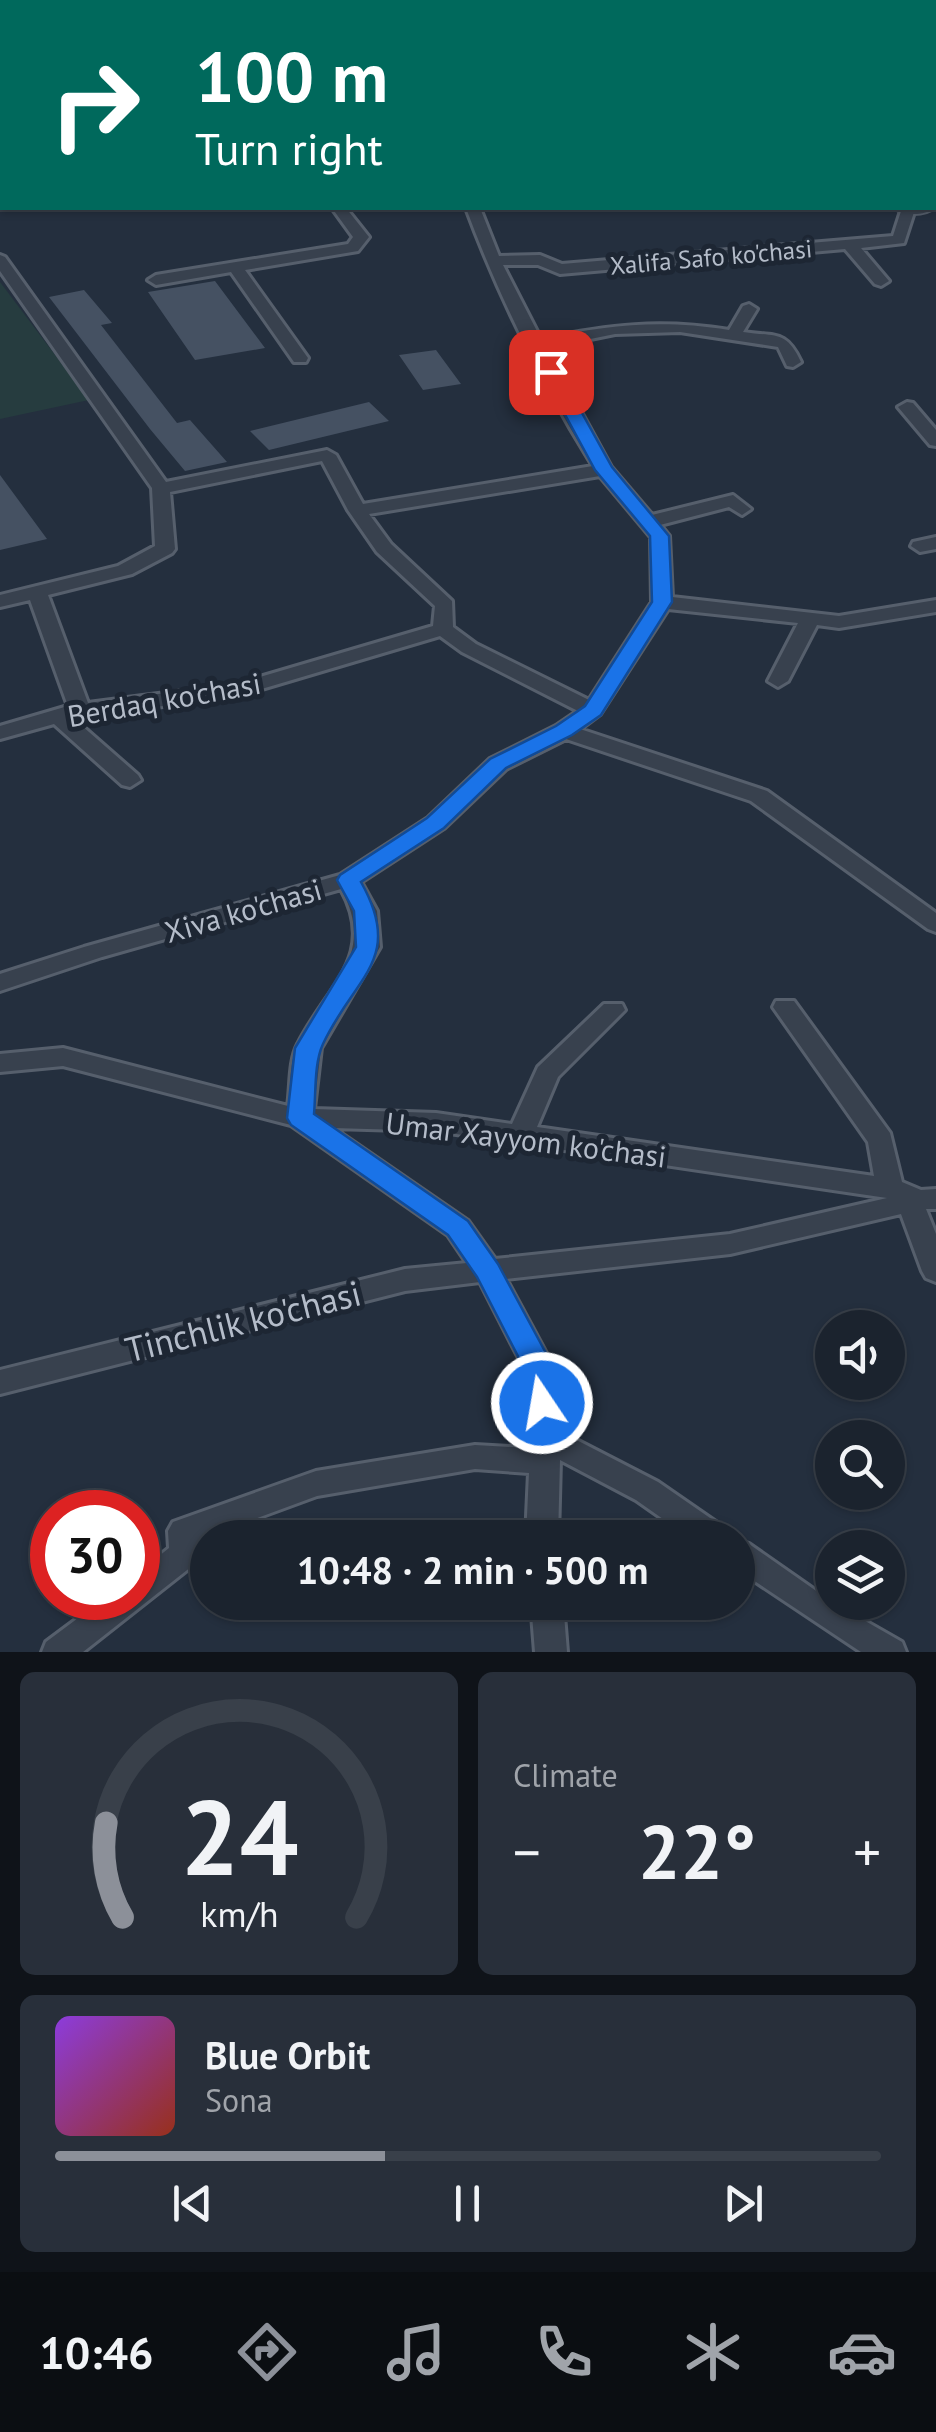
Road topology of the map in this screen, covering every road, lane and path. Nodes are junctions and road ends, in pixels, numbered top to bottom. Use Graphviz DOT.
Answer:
graph roads {
  1 [pos="341,210"];
  2 [pos="474,210"];
  3 [pos="911,210"];
  4 [pos="850,244"];
  5 [pos="0,260"];
  6 [pos="493,261"];
  7 [pos="234,267"];
  8 [pos="156,280"];
  9 [pos="881,281"];
  10 [pos="749,309"];
  11 [pos="734,334"];
  12 [pos="538,345"];
  13 [pos="300,358"];
  14 [pos="793,362"];
  15 [pos="907,407"];
  16 [pos="936,441"];
  17 [pos="604,470"];
  18 [pos="161,488"];
  19 [pos="357,510"];
  20 [pos="742,510"];
  21 [pos="648,522"];
  22 [pos="37,593"];
  23 [pos="0,601"];
  24 [pos="662,602"];
  25 [pos="936,606"];
  26 [pos="810,619"];
  27 [pos="443,628"];
  28 [pos="778,681"];
  29 [pos="593,710"];
  30 [pos="69,714"];
  31 [pos="564,730"];
  32 [pos="0,734"];
  33 [pos="130,780"];
  34 [pos="348,880"];
  35 [pos="936,924"];
  36 [pos="0,983"];
  37 [pos="785,1007"];
  38 [pos="613,1010"];
  39 [pos="0,1064"];
  40 [pos="300,1118"];
  41 [pos="520,1134"];
  42 [pos="914,1197"];
  43 [pos="488,1271"];
  44 [pos="936,1271"];
  45 [pos="0,1382"];
  46 [pos="545,1449"];
  47 [pos="543,1520"];
  48 [pos="689,1520"];
  49 [pos="755,1565"];
  50 [pos="160,1574"];
  51 [pos="100,1620"];
  52 [pos="549,1620"];
  53 [pos="58,1652"];
  54 [pos="551,1652"];
  55 [pos="890,1652"];
  1 -- 7 [label="street"];
  2 -- 6 [label="street"];
  3 -- 4 [label="street, Xalifa Safo ko'chasi"];
  4 -- 6 [label="street, Xalifa Safo ko'chasi"];
  4 -- 9 [label="street"];
  5 -- 18 [label="street"];
  6 -- 12 [label="street"];
  7 -- 8 [label="street"];
  7 -- 13 [label="street"];
  10 -- 11 [label="street"];
  11 -- 12 [label="street"];
  11 -- 14 [label="street"];
  12 -- 17 [label="street"];
  15 -- 16 [label="street"];
  17 -- 19 [label="street"];
  17 -- 21 [label="street"];
  18 -- 19 [label="street"];
  18 -- 22 [label="street"];
  19 -- 27 [label="street"];
  20 -- 21 [label="street"];
  21 -- 24 [label="street"];
  22 -- 23 [label="street"];
  22 -- 30 [label="street"];
  24 -- 26 [label="street"];
  24 -- 29 [label="street"];
  25 -- 26 [label="street"];
  26 -- 28 [label="street"];
  27 -- 29 [label="street"];
  27 -- 30 [label="street, Berdaq ko'chasi"];
  29 -- 31 [label="street, Xiva ko'chasi"];
  30 -- 32 [label="street, Berdaq ko'chasi"];
  30 -- 33 [label="street"];
  31 -- 34 [label="street, Xiva ko'chasi"];
  31 -- 35 [label="street"];
  34 -- 36 [label="street, Xiva ko'chasi"];
  34 -- 40 [label="street"];
  37 -- 42 [label="street"];
  38 -- 41 [label="street"];
  39 -- 40 [label="street, Umar Xayyom ko'chasi"];
  40 -- 41 [label="street, Umar Xayyom ko'chasi"];
  40 -- 43 [label="street"];
  41 -- 42 [label="street, Umar Xayyom ko'chasi"];
  42 -- 43 [label="street, Tinchlik ko'chasi"];
  42 -- 44 [label="street"];
  43 -- 45 [label="street, Tinchlik ko'chasi"];
  43 -- 46 [label="street"];
  46 -- 47 [label="street"];
  46 -- 48 [label="street"];
  46 -- 50 [label="street"];
  49 -- 55 [label="street"];
  51 -- 53 [label="street"];
  52 -- 54 [label="street"];
}
